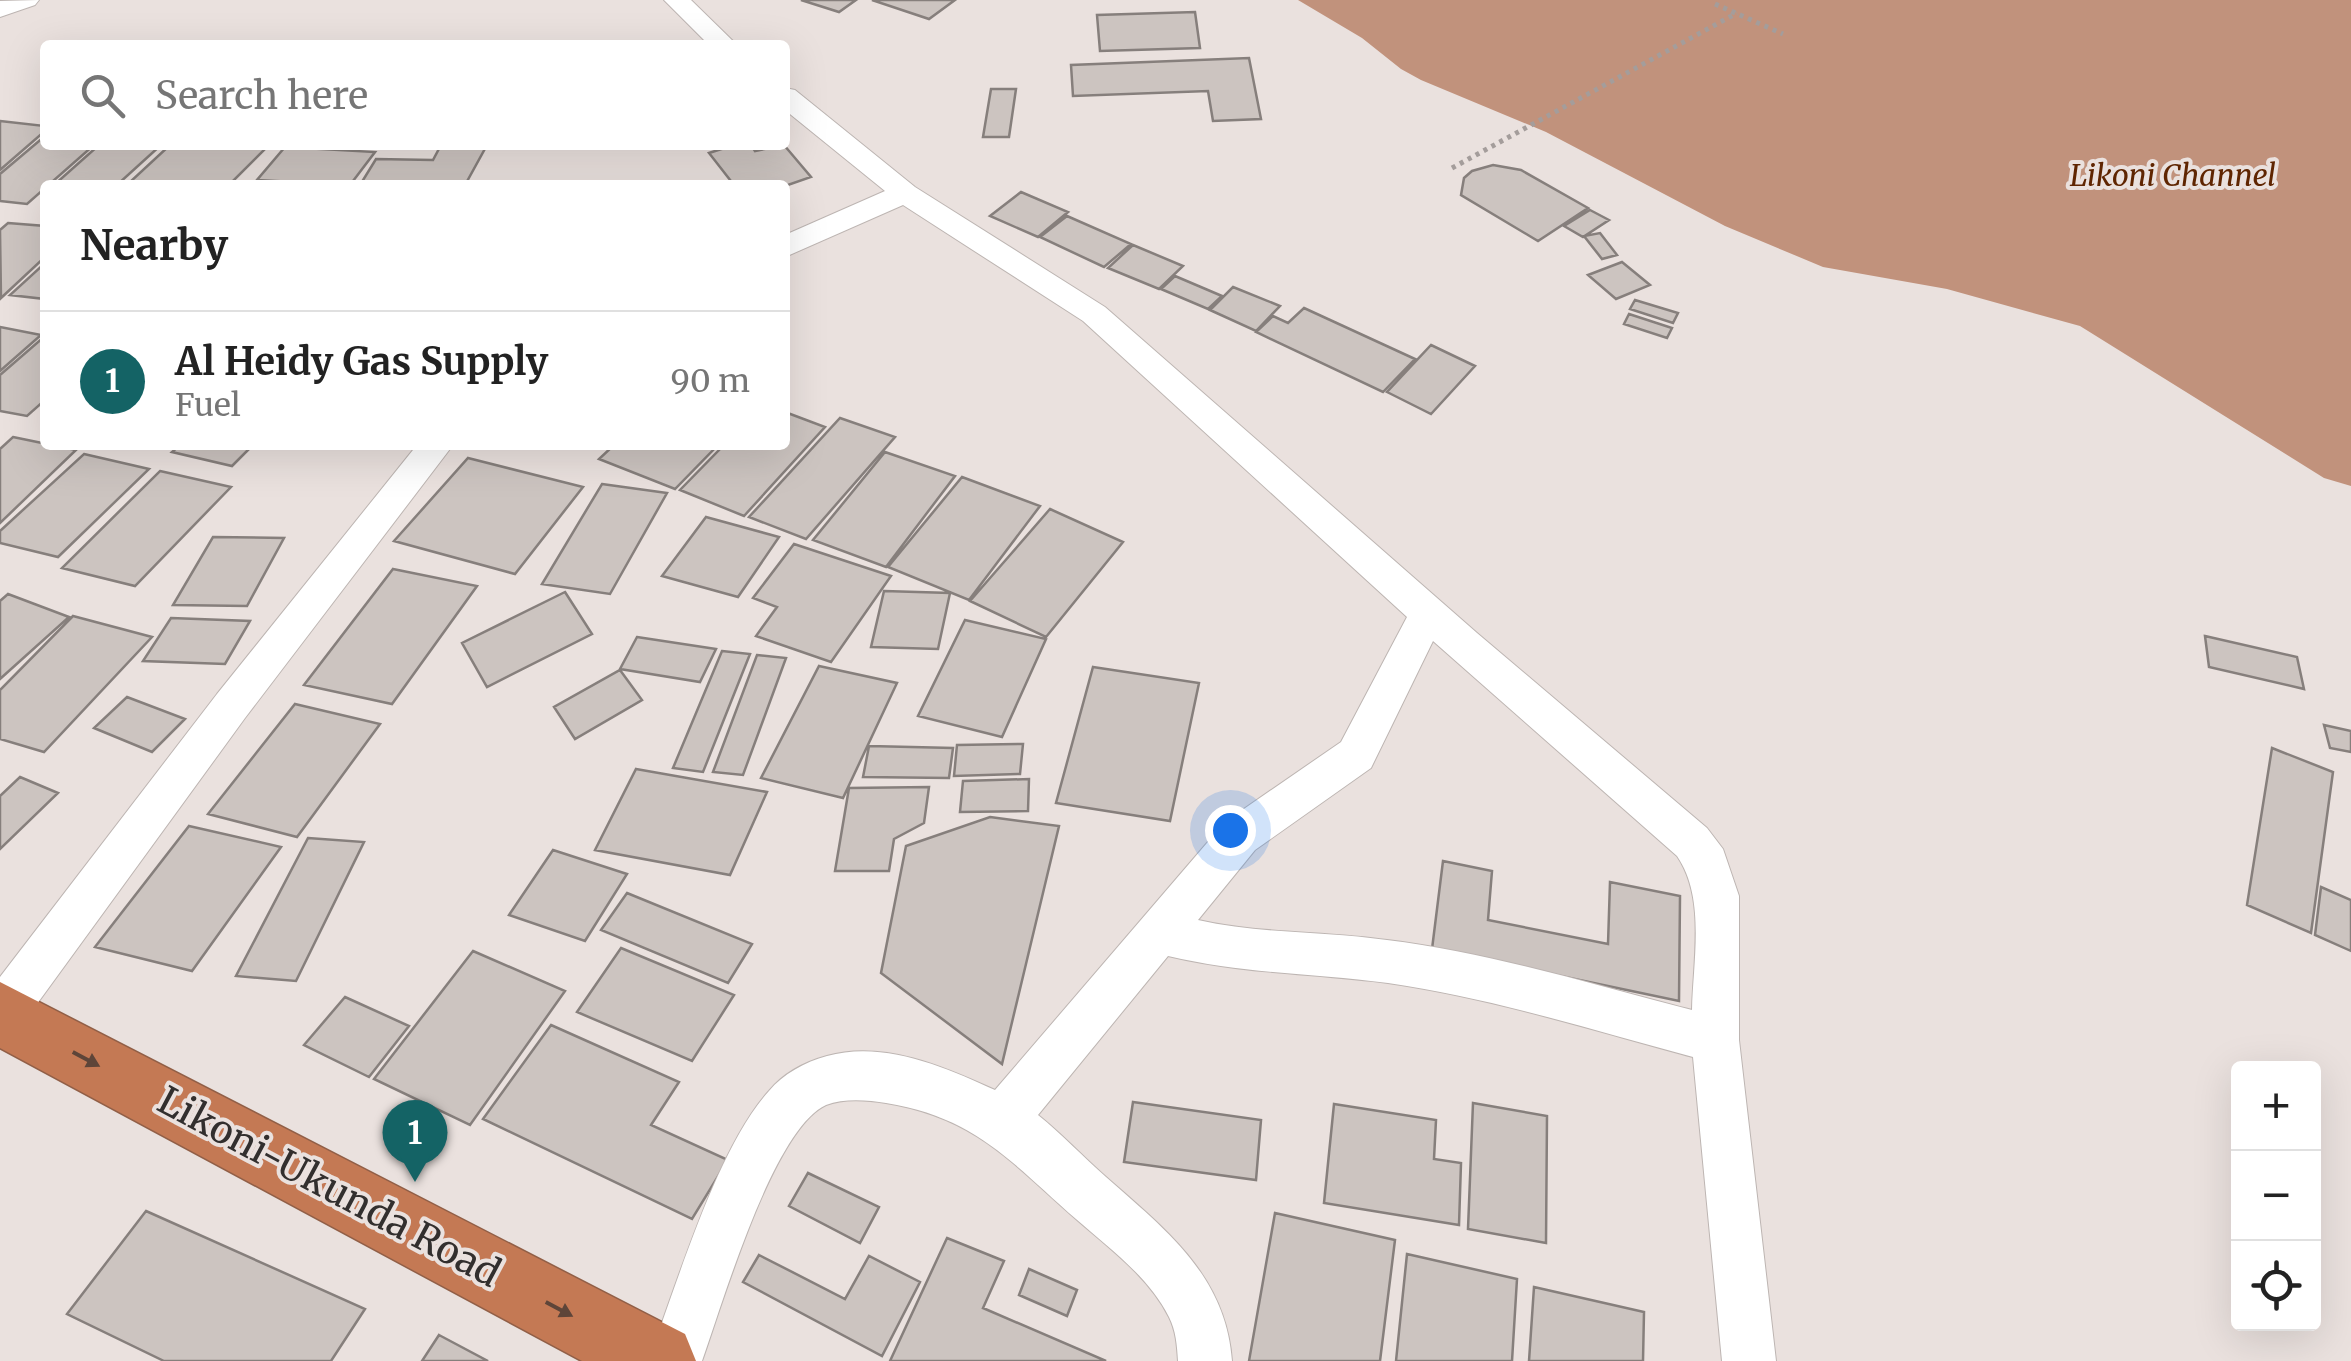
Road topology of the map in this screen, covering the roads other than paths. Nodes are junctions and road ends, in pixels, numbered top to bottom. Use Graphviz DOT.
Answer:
graph roads {
  1 [pos="26,0"];
  2 [pos="676,0"];
  3 [pos="0,9"];
  4 [pos="719,40"];
  5 [pos="790,100"];
  6 [pos="905,193"];
  7 [pos="790,246"];
  8 [pos="432,450"];
  9 [pos="1428,613"];
  10 [pos="1158,932"];
  11 [pos="0,1013"];
  12 [pos="1715,1040"];
  13 [pos="1002,1120"];
  14 [pos="658,1361"];
  15 [pos="675,1361"];
  16 [pos="1205,1361"];
  17 [pos="1749,1361"];
  1 -- 3 [label="street"];
  2 -- 4 [label="street"];
  5 -- 6 [label="street"];
  6 -- 7 [label="street"];
  6 -- 9 [label="street"];
  8 -- 11 [label="street"];
  9 -- 10 [label="street"];
  9 -- 12 [label="street"];
  10 -- 12 [label="street"];
  10 -- 13 [label="street"];
  11 -- 14 [label="highway, Likoni-Ukunda Road, one-way"];
  12 -- 17 [label="street"];
  13 -- 15 [label="street"];
  13 -- 16 [label="street"];
}
